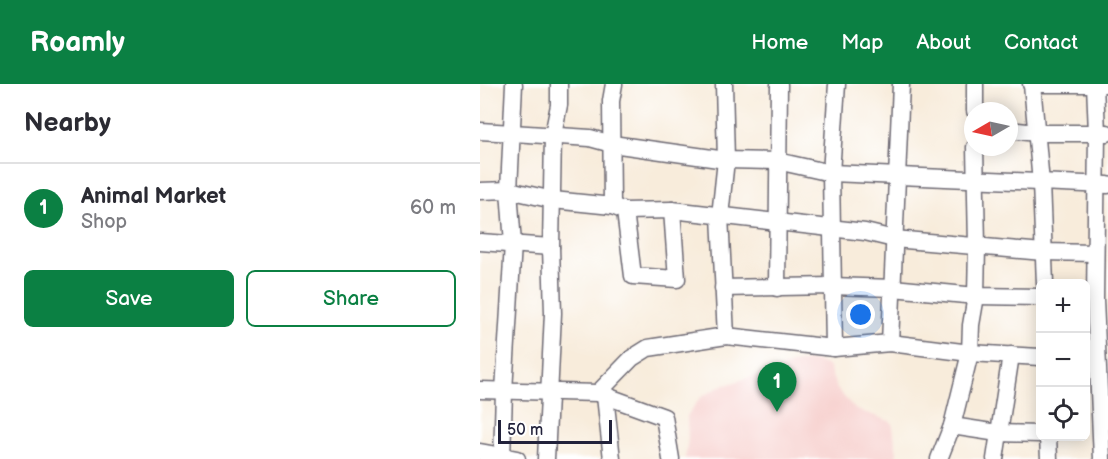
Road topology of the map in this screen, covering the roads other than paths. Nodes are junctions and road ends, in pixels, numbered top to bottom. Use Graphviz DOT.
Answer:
graph roads {
  1 [pos="514,84"];
  2 [pos="559,84"];
  3 [pos="614,84"];
  4 [pos="724,84"];
  5 [pos="779,84"];
  6 [pos="837,84"];
  7 [pos="901,84"];
  8 [pos="975,84"];
  9 [pos="1032,84"];
  10 [pos="1095,84"];
  11 [pos="1105,84"];
  12 [pos="975,102"];
  13 [pos="1018,131"];
  14 [pos="480,132"];
  15 [pos="510,133"];
  16 [pos="1036,133"];
  17 [pos="1102,133"];
  18 [pos="553,135"];
  19 [pos="612,144"];
  20 [pos="975,156"];
  21 [pos="726,160"];
  22 [pos="777,161"];
  23 [pos="831,173"];
  24 [pos="898,177"];
  25 [pos="975,178"];
  26 [pos="1041,183"];
  27 [pos="1102,185"];
  28 [pos="509,190"];
  29 [pos="480,191"];
  30 [pos="553,200"];
  31 [pos="619,208"];
  32 [pos="672,210"];
  33 [pos="720,216"];
  34 [pos="776,222"];
  35 [pos="833,229"];
  36 [pos="894,239"];
  37 [pos="480,242"];
  38 [pos="513,244"];
  39 [pos="977,246"];
  40 [pos="551,247"];
  41 [pos="1043,252"];
  42 [pos="1095,253"];
  43 [pos="1045,279"];
  44 [pos="831,286"];
  45 [pos="723,288"];
  46 [pos="777,288"];
  47 [pos="893,288"];
  48 [pos="976,296"];
  49 [pos="1036,297"];
  50 [pos="1096,300"];
  51 [pos="726,336"];
  52 [pos="890,343"];
  53 [pos="834,348"];
  54 [pos="969,353"];
  55 [pos="1011,355"];
  56 [pos="1036,357"];
  57 [pos="1097,363"];
  58 [pos="480,390"];
  59 [pos="504,391"];
  60 [pos="550,393"];
  61 [pos="601,394"];
  62 [pos="952,426"];
  63 [pos="998,433"];
  64 [pos="1098,433"];
  65 [pos="1036,434"];
  66 [pos="1048,441"];
  67 [pos="480,452"];
  68 [pos="508,458"];
  69 [pos="546,459"];
  70 [pos="612,459"];
  71 [pos="671,459"];
  72 [pos="939,459"];
  73 [pos="995,459"];
  74 [pos="1049,459"];
  75 [pos="1102,459"];
  1 -- 15 [label="street"];
  2 -- 18 [label="street"];
  3 -- 19 [label="street"];
  4 -- 21 [label="street"];
  5 -- 22 [label="street"];
  6 -- 23 [label="street"];
  7 -- 24 [label="street"];
  8 -- 12 [label="street"];
  9 -- 10 [label="street"];
  9 -- 16 [label="street"];
  10 -- 11 [label="street"];
  10 -- 17 [label="street"];
  13 -- 16 [label="street"];
  14 -- 15 [label="street"];
  15 -- 18 [label="street"];
  15 -- 28 [label="street"];
  16 -- 17 [label="street"];
  16 -- 26 [label="street"];
  17 -- 27 [label="street"];
  18 -- 19 [label="street"];
  18 -- 30 [label="street"];
  19 -- 21 [label="street"];
  19 -- 31 [label="street"];
  20 -- 25 [label="street"];
  21 -- 22 [label="street"];
  21 -- 33 [label="street"];
  22 -- 23 [label="street"];
  22 -- 34 [label="street"];
  23 -- 24 [label="street"];
  23 -- 35 [label="street"];
  24 -- 25 [label="street"];
  24 -- 36 [label="street"];
  25 -- 26 [label="street"];
  25 -- 39 [label="street"];
  26 -- 27 [label="street"];
  26 -- 41 [label="street"];
  27 -- 42 [label="street"];
  28 -- 29 [label="street"];
  28 -- 30 [label="street"];
  28 -- 38 [label="street"];
  30 -- 31 [label="street"];
  30 -- 40 [label="street"];
  31 -- 32 [label="street"];
  31 -- 32 [label="street"];
  32 -- 33 [label="street"];
  33 -- 34 [label="street"];
  33 -- 45 [label="street"];
  34 -- 35 [label="street"];
  34 -- 46 [label="street"];
  35 -- 36 [label="street"];
  35 -- 44 [label="street"];
  36 -- 39 [label="street"];
  36 -- 47 [label="street"];
  37 -- 38 [label="street"];
  38 -- 40 [label="street"];
  38 -- 59 [label="street"];
  39 -- 41 [label="street"];
  39 -- 48 [label="street"];
  40 -- 60 [label="street"];
  41 -- 42 [label="street"];
  41 -- 43 [label="street"];
  42 -- 50 [label="street"];
  44 -- 46 [label="street"];
  44 -- 47 [label="street"];
  44 -- 53 [label="street"];
  45 -- 46 [label="street"];
  45 -- 51 [label="street"];
  47 -- 48 [label="street"];
  47 -- 52 [label="street"];
  48 -- 49 [label="street"];
  48 -- 54 [label="street"];
  50 -- 57 [label="street"];
  51 -- 53 [label="street"];
  51 -- 61 [label="street"];
  52 -- 53 [label="street"];
  52 -- 54 [label="street"];
  54 -- 55 [label="street"];
  54 -- 62 [label="street"];
  55 -- 56 [label="street"];
  55 -- 63 [label="street"];
  57 -- 64 [label="street"];
  58 -- 59 [label="street"];
  59 -- 60 [label="street"];
  59 -- 68 [label="street"];
  60 -- 61 [label="street"];
  60 -- 69 [label="street"];
  61 -- 70 [label="street"];
  61 -- 71 [label="street"];
  62 -- 63 [label="street"];
  62 -- 72 [label="street"];
  63 -- 65 [label="street"];
  63 -- 73 [label="street"];
  64 -- 75 [label="street"];
  66 -- 74 [label="street"];
  67 -- 68 [label="street"];
}
